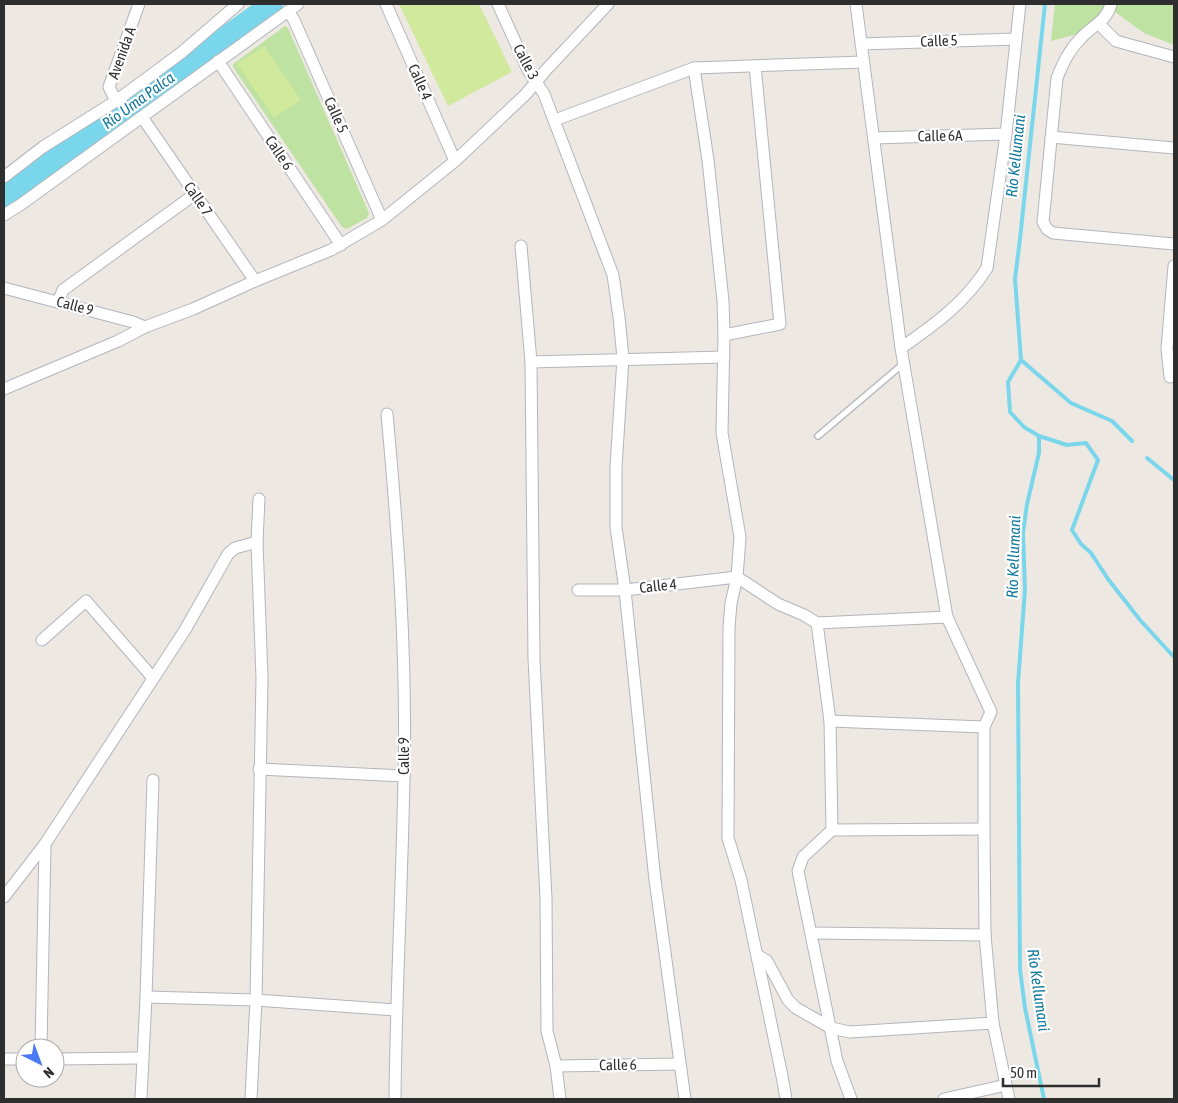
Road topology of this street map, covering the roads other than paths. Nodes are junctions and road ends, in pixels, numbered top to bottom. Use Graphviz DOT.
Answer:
graph roads {
  1 [pos="139,4"];
  2 [pos="238,4"];
  3 [pos="298,4"];
  4 [pos="386,4"];
  5 [pos="498,4"];
  6 [pos="608,4"];
  7 [pos="856,4"];
  8 [pos="1020,4"];
  9 [pos="1111,4"];
  10 [pos="288,11"];
  11 [pos="1099,24"];
  12 [pos="1016,39"];
  13 [pos="861,44"];
  14 [pos="1174,57"];
  15 [pos="218,61"];
  16 [pos="863,62"];
  17 [pos="755,66"];
  18 [pos="694,68"];
  19 [pos="536,82"];
  20 [pos="116,101"];
  21 [pos="142,117"];
  22 [pos="555,120"];
  23 [pos="1006,134"];
  24 [pos="1051,137"];
  25 [pos="874,138"];
  26 [pos="1174,148"];
  27 [pos="455,161"];
  28 [pos="4,177"];
  29 [pos="195,194"];
  30 [pos="4,215"];
  31 [pos="382,220"];
  32 [pos="1174,244"];
  33 [pos="341,245"];
  34 [pos="521,246"];
  35 [pos="1174,266"];
  36 [pos="255,281"];
  37 [pos="4,288"];
  38 [pos="58,302"];
  39 [pos="145,327"];
  40 [pos="724,335"];
  41 [pos="901,348"];
  42 [pos="724,357"];
  43 [pos="623,358"];
  44 [pos="531,362"];
  45 [pos="903,364"];
  46 [pos="1170,377"];
  47 [pos="4,387"];
  48 [pos="387,414"];
  49 [pos="818,436"];
  50 [pos="259,499"];
  51 [pos="257,542"];
  52 [pos="737,577"];
  53 [pos="578,590"];
  54 [pos="625,590"];
  55 [pos="947,617"];
  56 [pos="817,623"];
  57 [pos="42,640"];
  58 [pos="154,678"];
  59 [pos="830,722"];
  60 [pos="984,727"];
  61 [pos="259,769"];
  62 [pos="404,776"];
  63 [pos="153,780"];
  64 [pos="984,829"];
  65 [pos="832,830"];
  66 [pos="45,844"];
  67 [pos="4,897"];
  68 [pos="811,933"];
  69 [pos="985,935"];
  70 [pos="756,955"];
  71 [pos="146,997"];
  72 [pos="256,1000"];
  73 [pos="396,1010"];
  74 [pos="993,1023"];
  75 [pos="831,1028"];
  76 [pos="41,1038"];
  77 [pos="142,1058"];
  78 [pos="65,1059"];
  79 [pos="680,1064"];
  80 [pos="556,1066"];
  81 [pos="1006,1085"];
  82 [pos="141,1099"];
  83 [pos="251,1099"];
  84 [pos="395,1099"];
  85 [pos="560,1099"];
  86 [pos="685,1099"];
  87 [pos="786,1099"];
  88 [pos="851,1099"];
  89 [pos="944,1099"];
  90 [pos="1009,1099"];
  1 -- 20 [label="street, Avenida A"];
  2 -- 20 [label="street"];
  3 -- 10 [label="street"];
  4 -- 27 [label="street, Calle 4"];
  5 -- 19 [label="street, Calle 3"];
  6 -- 19 [label="street"];
  7 -- 13 [label="street"];
  8 -- 12 [label="street"];
  9 -- 11 [label="street"];
  10 -- 15 [label="street"];
  10 -- 31 [label="street, Calle 5"];
  11 -- 14 [label="street"];
  11 -- 24 [label="street"];
  12 -- 13 [label="street, Calle 5"];
  12 -- 23 [label="street"];
  13 -- 16 [label="street"];
  15 -- 21 [label="street"];
  15 -- 33 [label="street, Calle 6"];
  16 -- 17 [label="street"];
  16 -- 25 [label="street"];
  17 -- 18 [label="street"];
  17 -- 40 [label="street"];
  18 -- 22 [label="street"];
  18 -- 40 [label="street"];
  19 -- 22 [label="street, Calle 3"];
  19 -- 27 [label="street"];
  20 -- 28 [label="street"];
  21 -- 29 [label="street, Calle 7"];
  21 -- 30 [label="street"];
  22 -- 43 [label="street, Calle 3"];
  23 -- 25 [label="street, Calle 6A"];
  23 -- 41 [label="street"];
  24 -- 26 [label="street"];
  24 -- 32 [label="street"];
  25 -- 41 [label="street"];
  27 -- 31 [label="street"];
  29 -- 36 [label="street, Calle 7"];
  29 -- 38 [label="street"];
  31 -- 33 [label="street"];
  33 -- 36 [label="street"];
  34 -- 44 [label="street"];
  35 -- 46 [label="street"];
  36 -- 39 [label="street"];
  37 -- 38 [label="street, Calle 9"];
  38 -- 39 [label="street, Calle 9"];
  39 -- 47 [label="street"];
  40 -- 42 [label="street"];
  41 -- 45 [label="street"];
  42 -- 43 [label="street"];
  42 -- 52 [label="street"];
  43 -- 44 [label="street"];
  43 -- 54 [label="street, Calle 3"];
  44 -- 80 [label="street"];
  45 -- 49 [label="lane"];
  45 -- 55 [label="street"];
  48 -- 62 [label="street, Calle 9"];
  50 -- 51 [label="street"];
  51 -- 58 [label="street"];
  51 -- 61 [label="street"];
  52 -- 54 [label="street, Calle 4"];
  52 -- 56 [label="street"];
  52 -- 70 [label="street"];
  53 -- 54 [label="street, Calle 4"];
  54 -- 79 [label="street, Calle 3"];
  55 -- 56 [label="street"];
  55 -- 60 [label="street"];
  56 -- 59 [label="street"];
  57 -- 58 [label="street"];
  58 -- 66 [label="street"];
  59 -- 60 [label="street"];
  59 -- 65 [label="street"];
  60 -- 64 [label="street"];
  61 -- 62 [label="street"];
  61 -- 72 [label="street"];
  62 -- 73 [label="street, Calle 9"];
  63 -- 71 [label="street"];
  64 -- 65 [label="street"];
  64 -- 69 [label="street"];
  65 -- 68 [label="street"];
  66 -- 67 [label="street"];
  66 -- 76 [label="street"];
  68 -- 69 [label="street"];
  68 -- 75 [label="street"];
  69 -- 74 [label="street"];
  70 -- 75 [label="street"];
  70 -- 87 [label="street"];
  71 -- 72 [label="street"];
  71 -- 77 [label="street"];
  72 -- 73 [label="street"];
  72 -- 83 [label="street"];
  73 -- 84 [label="street, Calle 9"];
  74 -- 75 [label="street"];
  74 -- 81 [label="street"];
  75 -- 88 [label="street"];
  77 -- 78 [label="street"];
  77 -- 82 [label="street"];
  79 -- 80 [label="street, Calle 6"];
  79 -- 86 [label="street, Calle 3"];
  80 -- 85 [label="street"];
  81 -- 89 [label="street"];
  81 -- 90 [label="street"];
}
